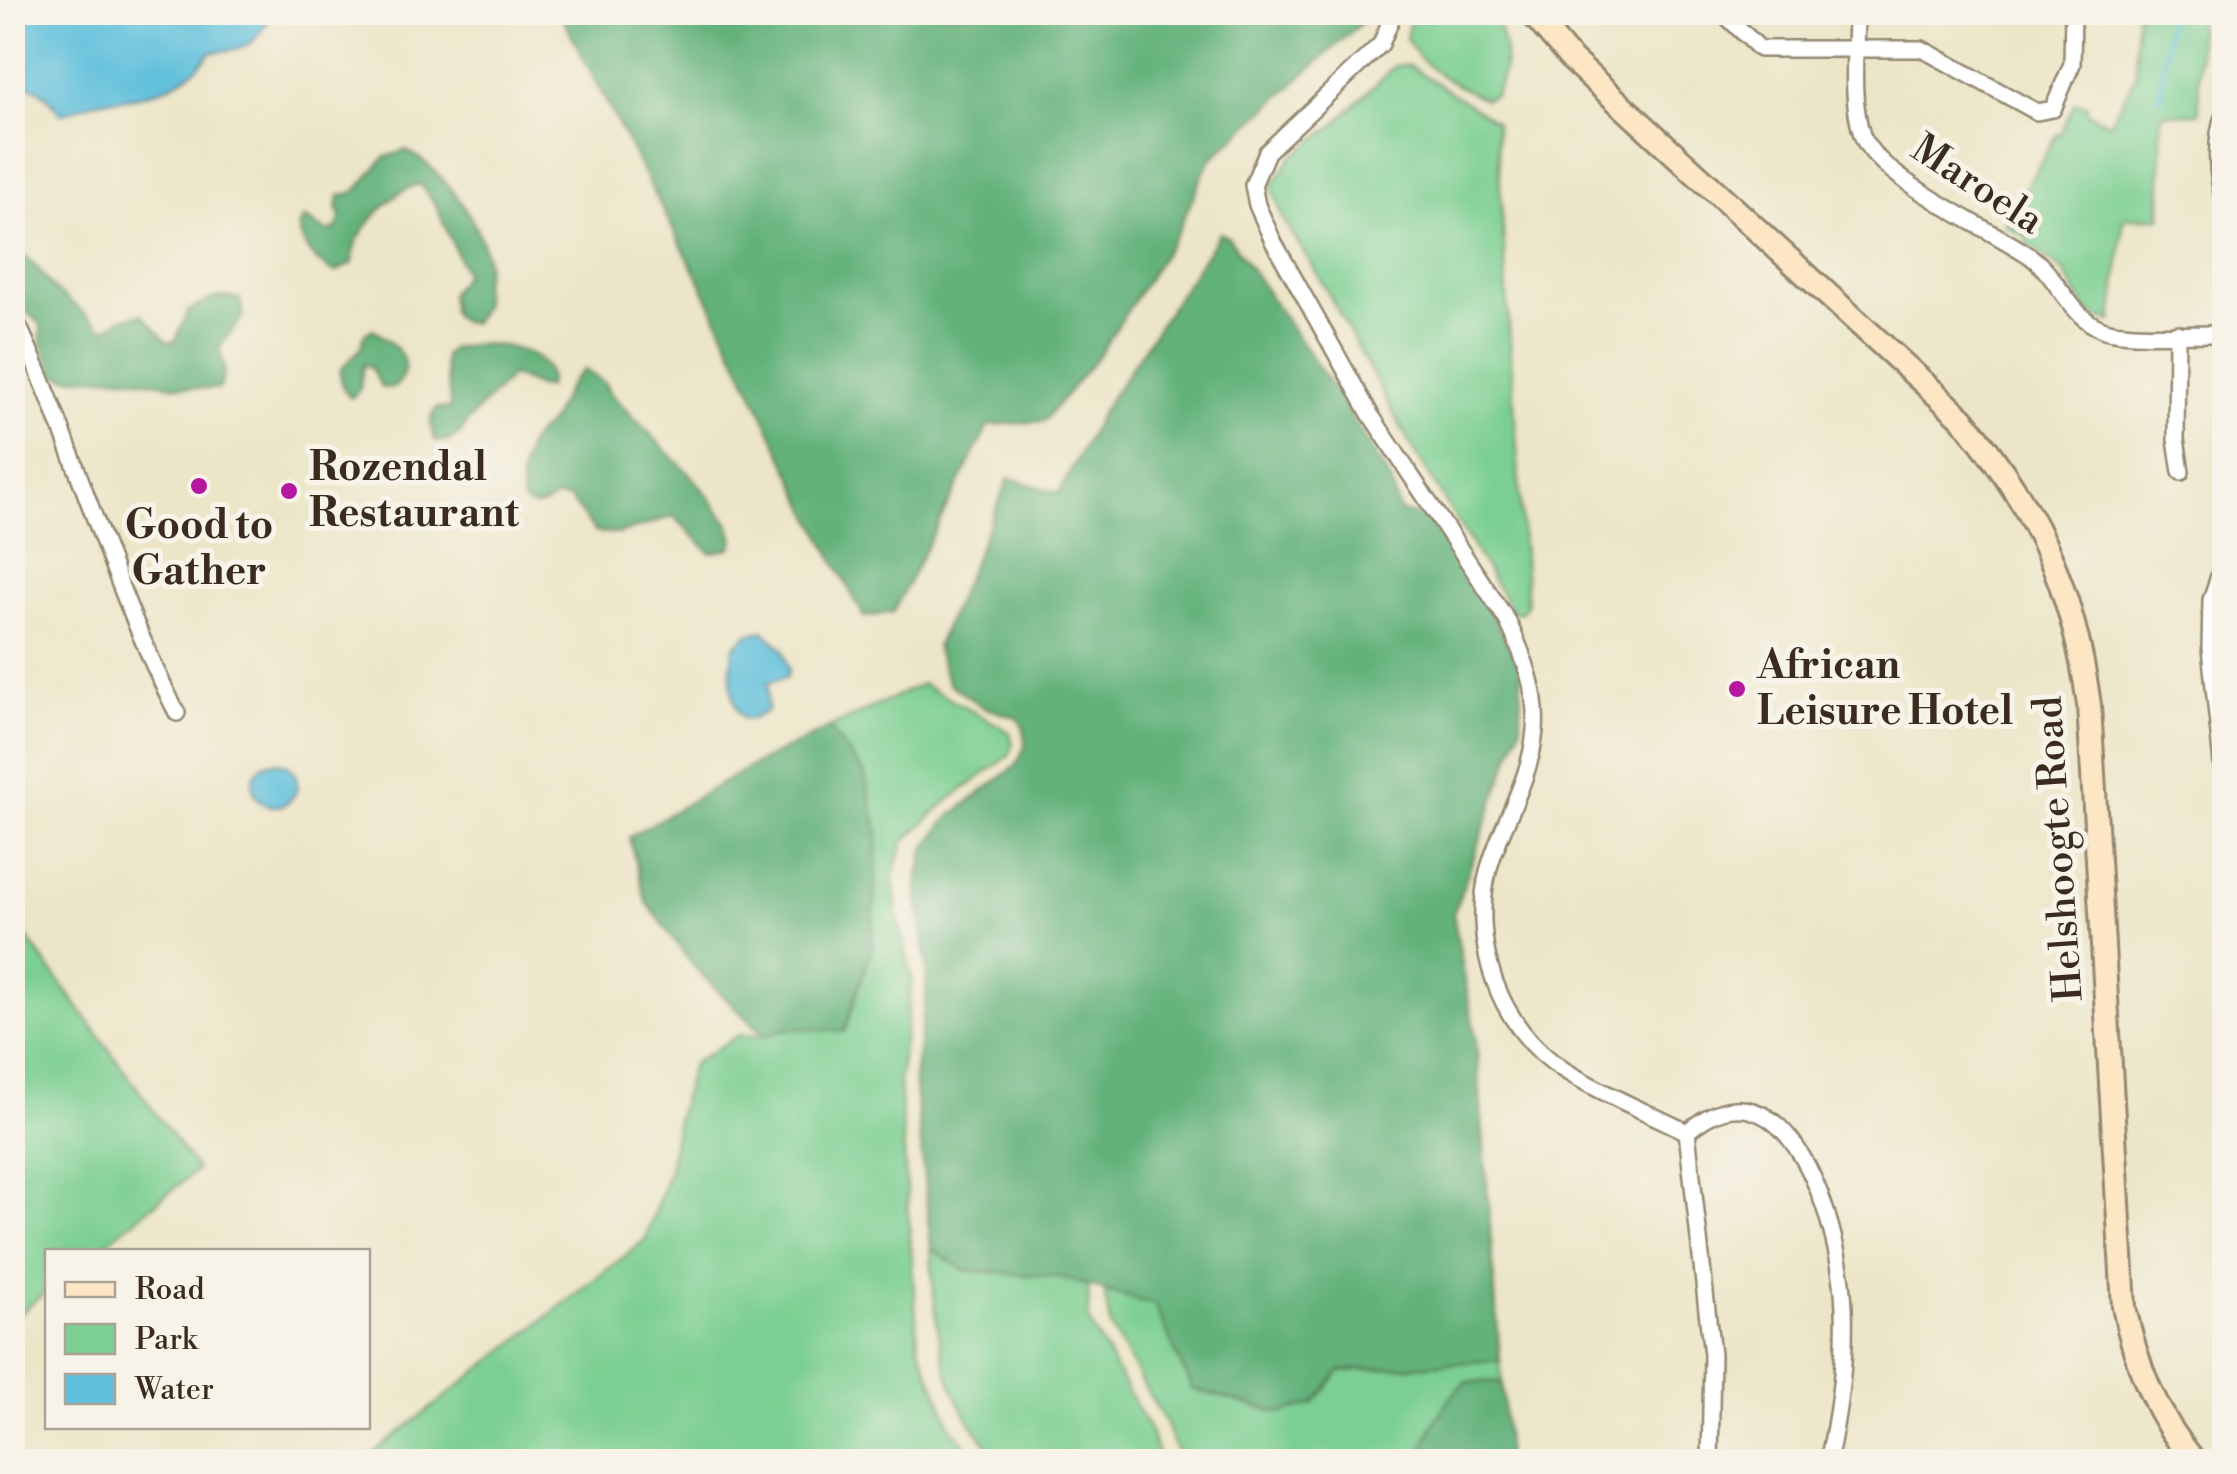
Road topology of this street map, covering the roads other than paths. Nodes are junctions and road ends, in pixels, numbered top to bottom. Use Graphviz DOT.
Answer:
graph roads {
  1 [pos="1394,12"];
  2 [pos="1532,12"];
  3 [pos="1722,12"];
  4 [pos="1856,12"];
  5 [pos="2072,12"];
  6 [pos="1856,49"];
  7 [pos="2224,114"];
  8 [pos="2224,199"];
  9 [pos="12,312"];
  10 [pos="2177,333"];
  11 [pos="2224,334"];
  12 [pos="2181,472"];
  13 [pos="2224,561"];
  14 [pos="177,713"];
  15 [pos="2224,783"];
  16 [pos="1687,1132"];
  17 [pos="1710,1462"];
  18 [pos="1828,1462"];
  19 [pos="2195,1462"];
  1 -- 16 [label="street"];
  2 -- 19 [label="main road, Helshoogte Road"];
  3 -- 6 [label="street"];
  4 -- 6 [label="street, Maroela"];
  5 -- 6 [label="street"];
  6 -- 10 [label="street, Maroela"];
  7 -- 8 [label="street"];
  9 -- 14 [label="street"];
  10 -- 11 [label="street, Maroela"];
  10 -- 12 [label="street"];
  13 -- 15 [label="street"];
  16 -- 17 [label="street"];
  16 -- 18 [label="street"];
}
